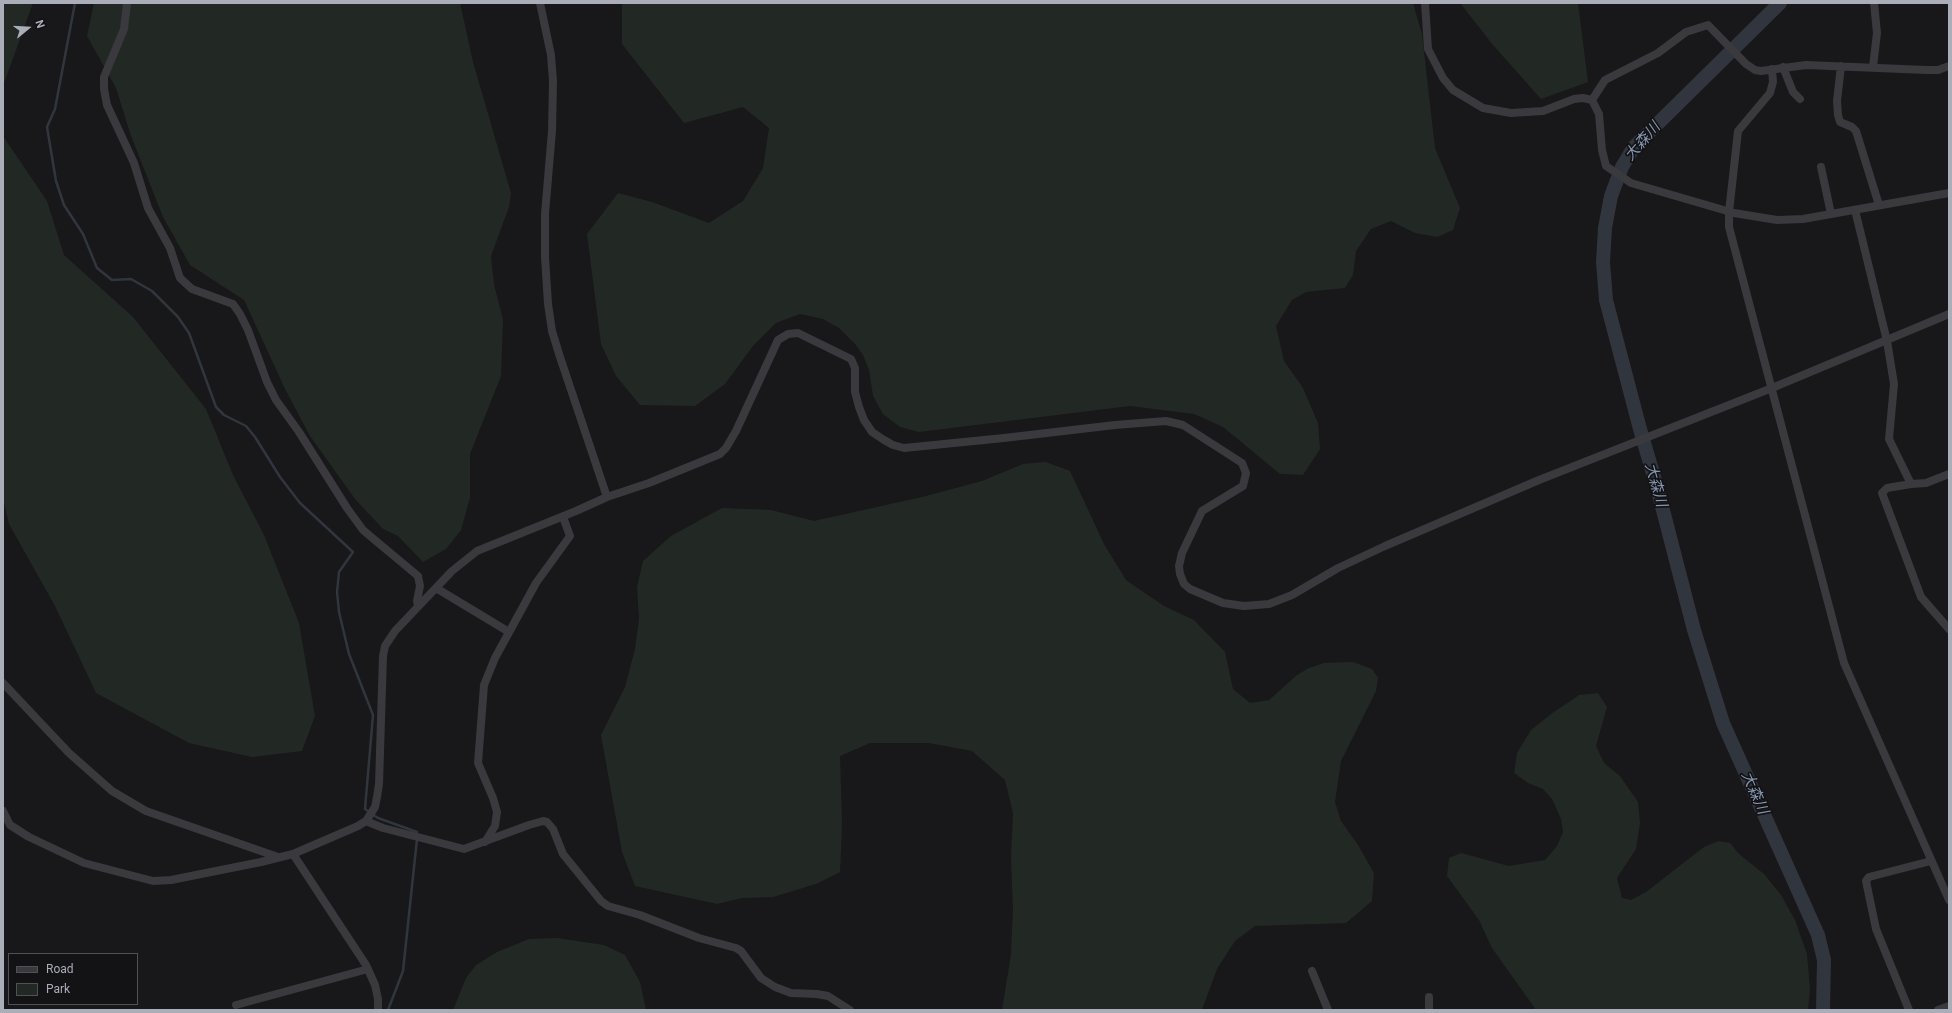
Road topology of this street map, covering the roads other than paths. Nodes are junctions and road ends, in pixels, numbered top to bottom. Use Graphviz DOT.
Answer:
graph roads {
  1 [pos="127,3"];
  2 [pos="540,3"];
  3 [pos="1425,3"];
  4 [pos="1874,3"];
  5 [pos="1841,66"];
  6 [pos="1949,66"];
  7 [pos="1783,67"];
  8 [pos="1873,67"];
  9 [pos="1772,69"];
  10 [pos="1800,99"];
  11 [pos="1592,100"];
  12 [pos="1821,167"];
  13 [pos="1949,193"];
  14 [pos="1879,205"];
  15 [pos="1855,210"];
  16 [pos="1728,212"];
  17 [pos="1831,214"];
  18 [pos="1949,314"];
  19 [pos="1887,341"];
  20 [pos="1772,388"];
  21 [pos="1949,474"];
  22 [pos="1911,484"];
  23 [pos="607,497"];
  24 [pos="563,516"];
  25 [pos="436,588"];
  26 [pos="418,606"];
  27 [pos="1949,629"];
  28 [pos="509,632"];
  29 [pos="3,683"];
  30 [pos="3,811"];
  31 [pos="366,821"];
  32 [pos="485,842"];
  33 [pos="293,854"];
  34 [pos="279,857"];
  35 [pos="1931,860"];
  36 [pos="1945,881"];
  37 [pos="1949,900"];
  38 [pos="368,969"];
  39 [pos="1312,971"];
  40 [pos="1430,997"];
  41 [pos="236,1005"];
  42 [pos="1949,1006"];
  43 [pos="378,1010"];
  44 [pos="850,1010"];
  45 [pos="1328,1010"];
  46 [pos="1429,1010"];
  47 [pos="1909,1010"];
  48 [pos="1938,1010"];
  1 -- 26 [label="street"];
  2 -- 23 [label="street"];
  3 -- 11 [label="street"];
  4 -- 8 [label="street"];
  5 -- 7 [label="street"];
  5 -- 8 [label="street"];
  5 -- 14 [label="street"];
  6 -- 8 [label="street"];
  7 -- 9 [label="street"];
  7 -- 10 [label="street"];
  9 -- 11 [label="street"];
  9 -- 16 [label="street"];
  11 -- 16 [label="street"];
  12 -- 17 [label="street"];
  13 -- 14 [label="street"];
  14 -- 15 [label="street"];
  15 -- 17 [label="street"];
  15 -- 19 [label="street"];
  16 -- 17 [label="street"];
  16 -- 20 [label="street"];
  18 -- 19 [label="street"];
  19 -- 20 [label="street"];
  19 -- 22 [label="street"];
  20 -- 23 [label="street"];
  20 -- 35 [label="street"];
  21 -- 22 [label="street"];
  22 -- 27 [label="street"];
  23 -- 24 [label="street"];
  24 -- 25 [label="street"];
  24 -- 28 [label="street"];
  25 -- 26 [label="street"];
  25 -- 28 [label="street"];
  26 -- 31 [label="street"];
  28 -- 32 [label="street"];
  29 -- 34 [label="street"];
  30 -- 34 [label="street"];
  31 -- 32 [label="street"];
  31 -- 33 [label="street"];
  32 -- 44 [label="street"];
  33 -- 34 [label="street"];
  33 -- 38 [label="street"];
  35 -- 36 [label="street"];
  35 -- 47 [label="street"];
  36 -- 37 [label="street"];
  38 -- 41 [label="street"];
  38 -- 43 [label="street"];
  39 -- 45 [label="street"];
  40 -- 46 [label="street"];
  42 -- 48 [label="street"];
}
